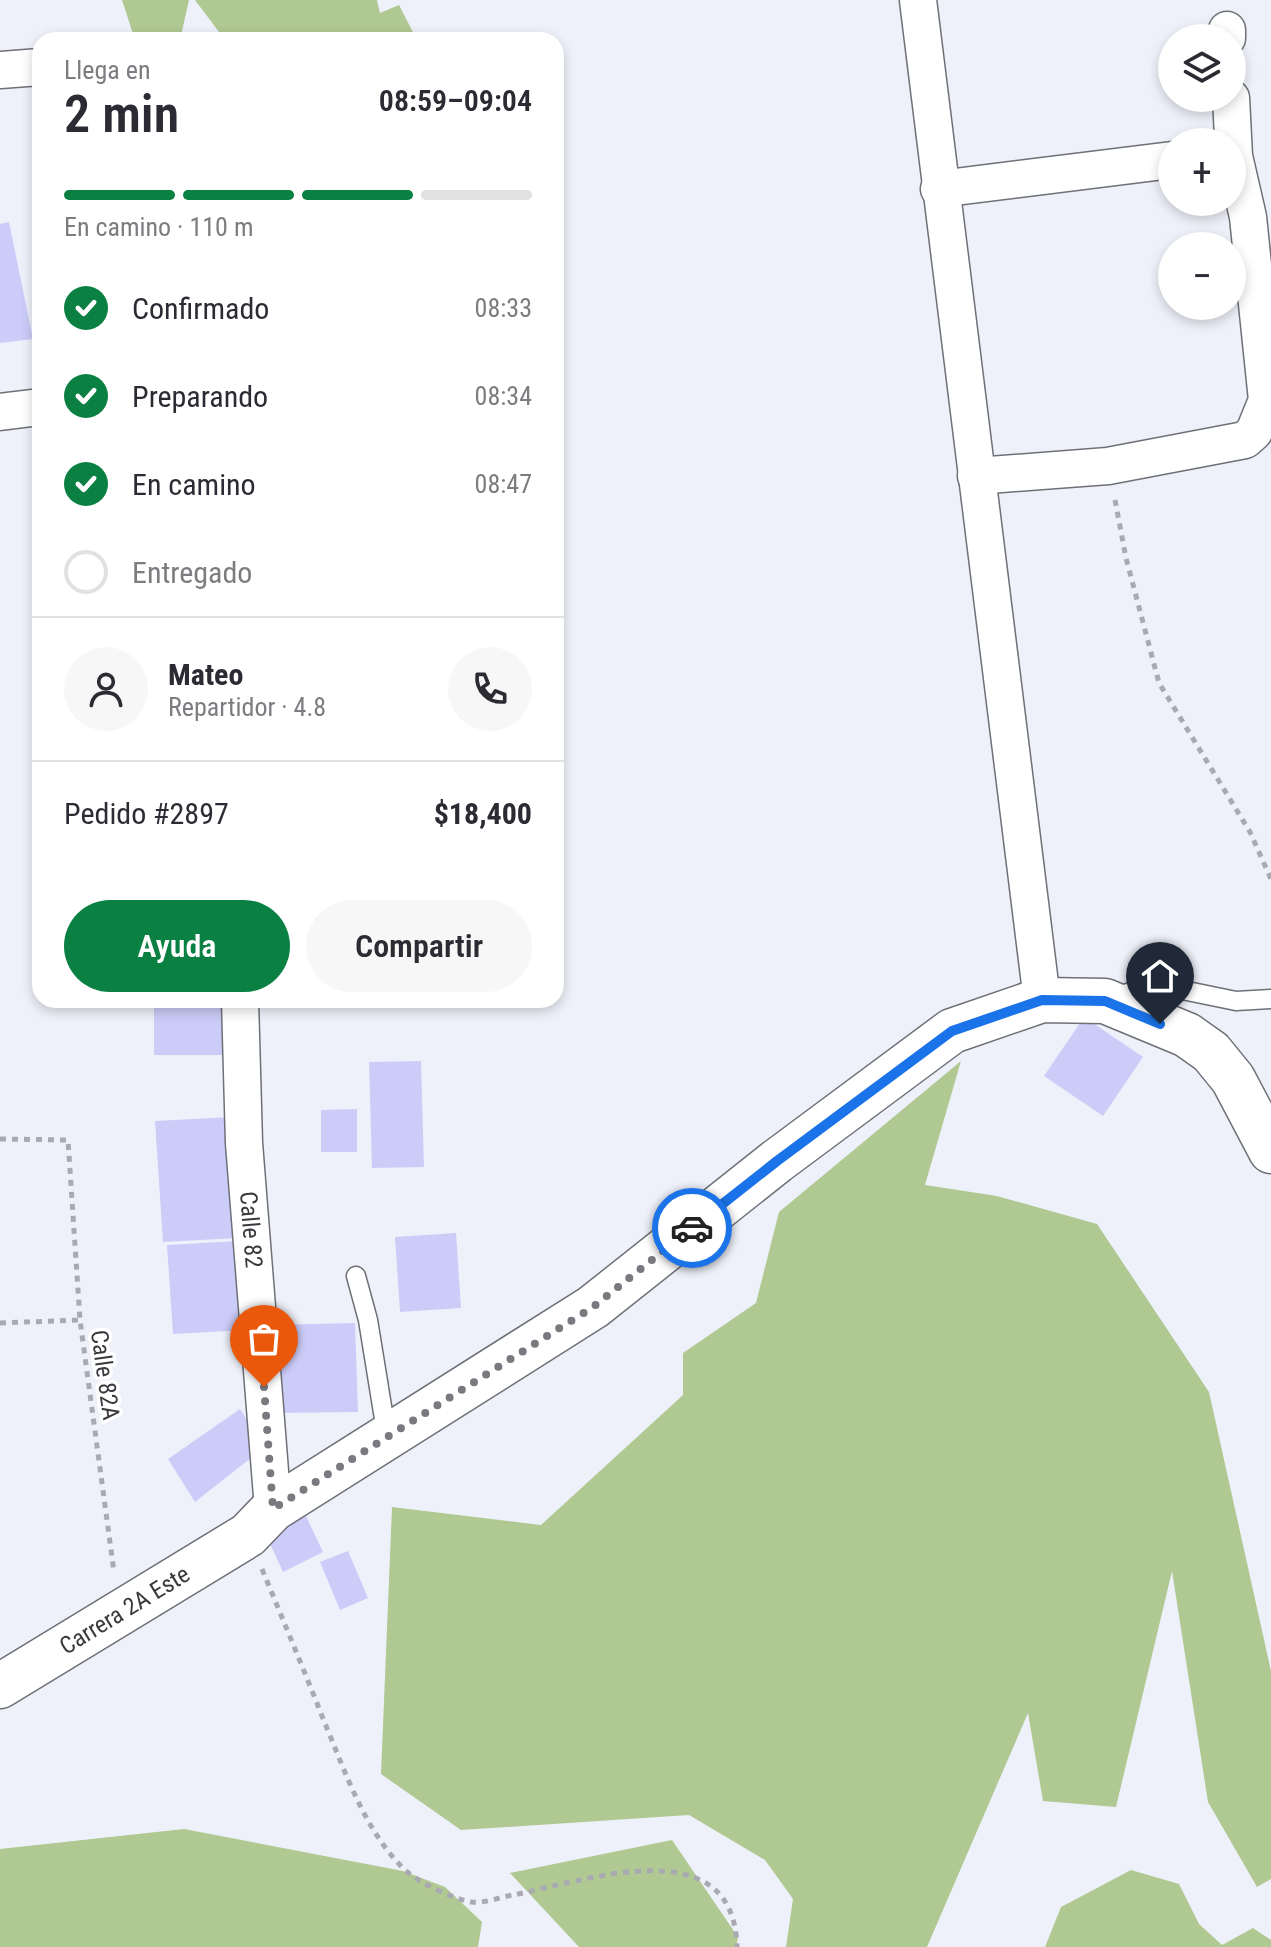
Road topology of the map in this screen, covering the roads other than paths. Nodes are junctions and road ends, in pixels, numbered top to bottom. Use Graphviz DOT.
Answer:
graph roads {
  1 [pos="918,0"];
  2 [pos="32,68"];
  3 [pos="0,70"];
  4 [pos="1158,162"];
  5 [pos="939,189"];
  6 [pos="1246,209"];
  7 [pos="32,408"];
  8 [pos="0,412"];
  9 [pos="976,476"];
  10 [pos="1271,999"];
  11 [pos="1042,1000"];
  12 [pos="1105,1001"];
  13 [pos="240,1008"];
  14 [pos="1265,1125"];
  15 [pos="356,1276"];
  16 [pos="387,1437"];
  17 [pos="261,1522"];
  18 [pos="0,1686"];
  1 -- 5 [label="street"];
  2 -- 3 [label="street"];
  4 -- 5 [label="street"];
  5 -- 9 [label="street"];
  6 -- 9 [label="street"];
  7 -- 8 [label="street"];
  9 -- 11 [label="street"];
  10 -- 12 [label="lane"];
  11 -- 12 [label="street"];
  11 -- 16 [label="street, Carrera 2A Este"];
  12 -- 14 [label="street"];
  13 -- 17 [label="street, Calle 82"];
  15 -- 16 [label="lane"];
  16 -- 17 [label="street, Carrera 2A Este"];
  17 -- 18 [label="street, Carrera 2A Este"];
}
